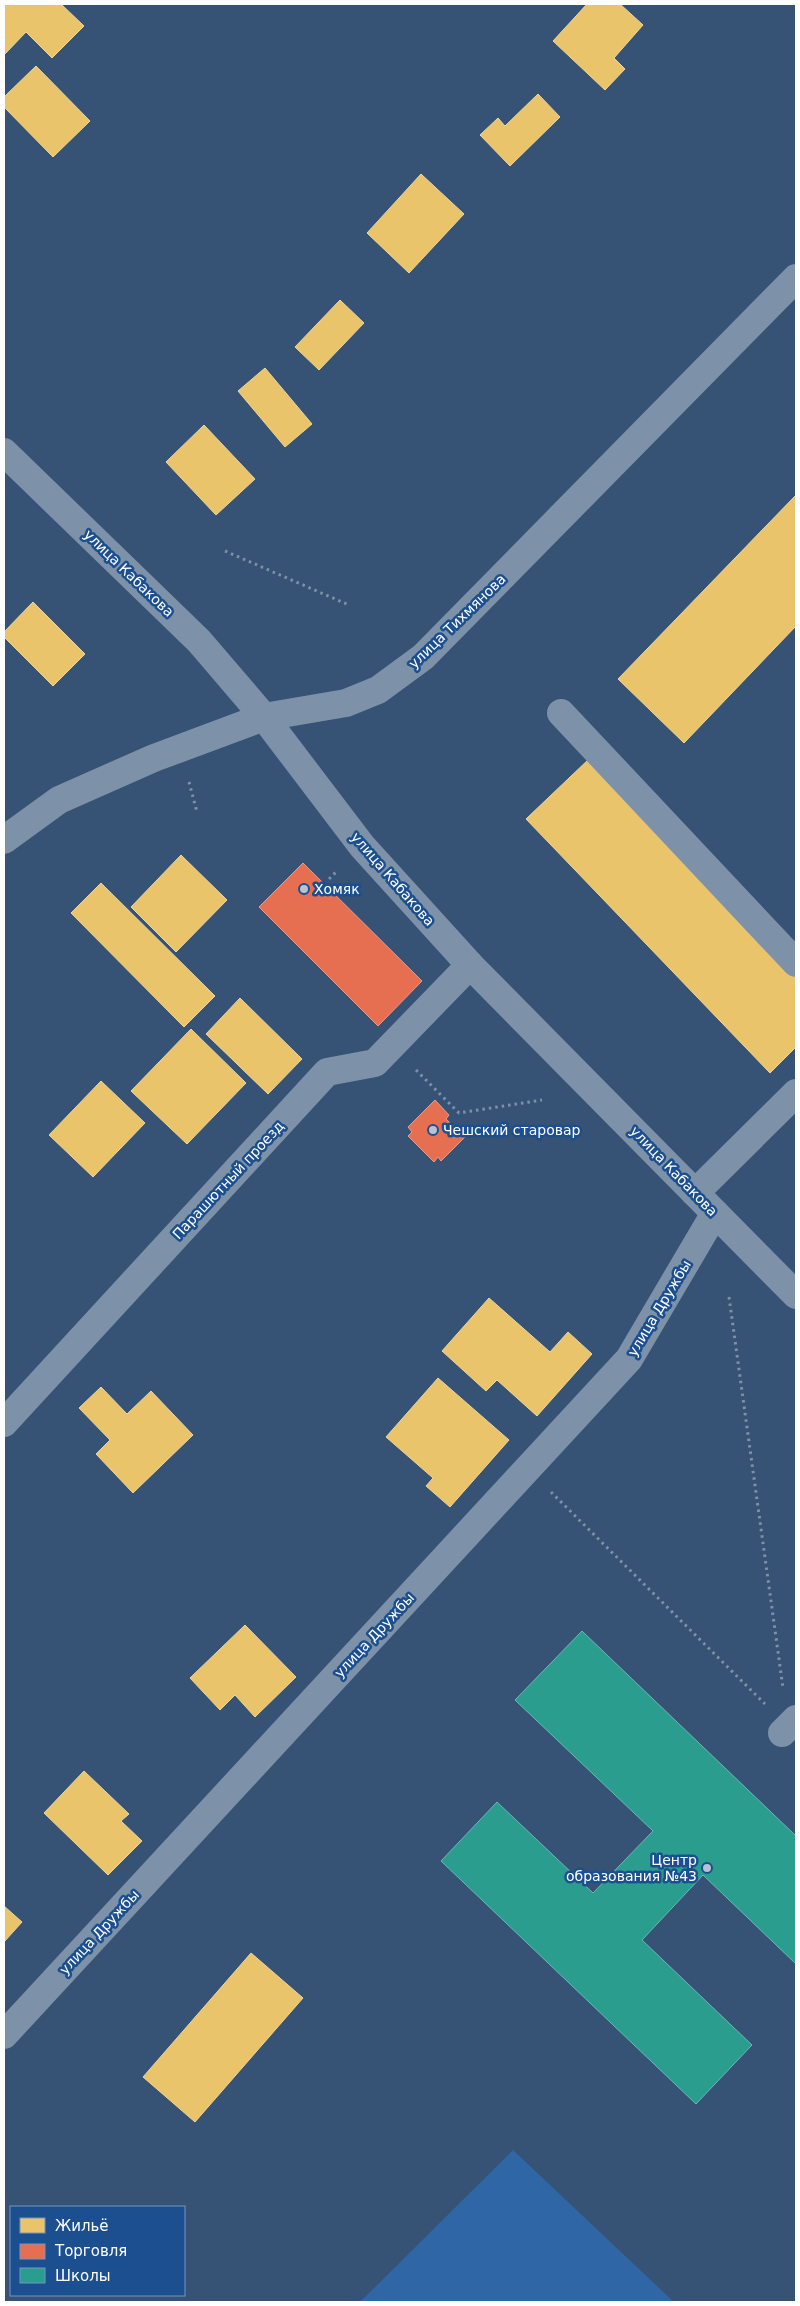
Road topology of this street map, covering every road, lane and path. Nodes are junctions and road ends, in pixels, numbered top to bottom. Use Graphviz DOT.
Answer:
graph roads {
  1 [pos="796,278"];
  2 [pos="4,452"];
  3 [pos="225,551"];
  4 [pos="349,605"];
  5 [pos="560,713"];
  6 [pos="264,717"];
  7 [pos="4,840"];
  8 [pos="796,962"];
  9 [pos="470,965"];
  10 [pos="391,1046"];
  11 [pos="796,1094"];
  12 [pos="542,1100"];
  13 [pos="695,1193"];
  14 [pos="715,1213"];
  15 [pos="796,1295"];
  16 [pos="729,1297"];
  17 [pos="4,1423"];
  18 [pos="527,1469"];
  19 [pos="789,1726"];
  20 [pos="4,2035"];
  1 -- 6 [label="street, улица Тихмянова"];
  2 -- 6 [label="street, улица Кабакова"];
  3 -- 4 [label="path"];
  5 -- 8 [label="street"];
  6 -- 7 [label="street, улица Тихмянова"];
  6 -- 9 [label="street, улица Кабакова"];
  9 -- 10 [label="street, Парашютный проезд"];
  9 -- 13 [label="street, улица Кабакова"];
  10 -- 12 [label="path"];
  10 -- 17 [label="street, Парашютный проезд"];
  11 -- 13 [label="street"];
  13 -- 14 [label="street, улица Кабакова"];
  14 -- 15 [label="street, улица Кабакова"];
  14 -- 18 [label="street, улица Дружбы"];
  16 -- 19 [label="path"];
  18 -- 19 [label="path"];
  18 -- 20 [label="street, улица Дружбы"];
}
